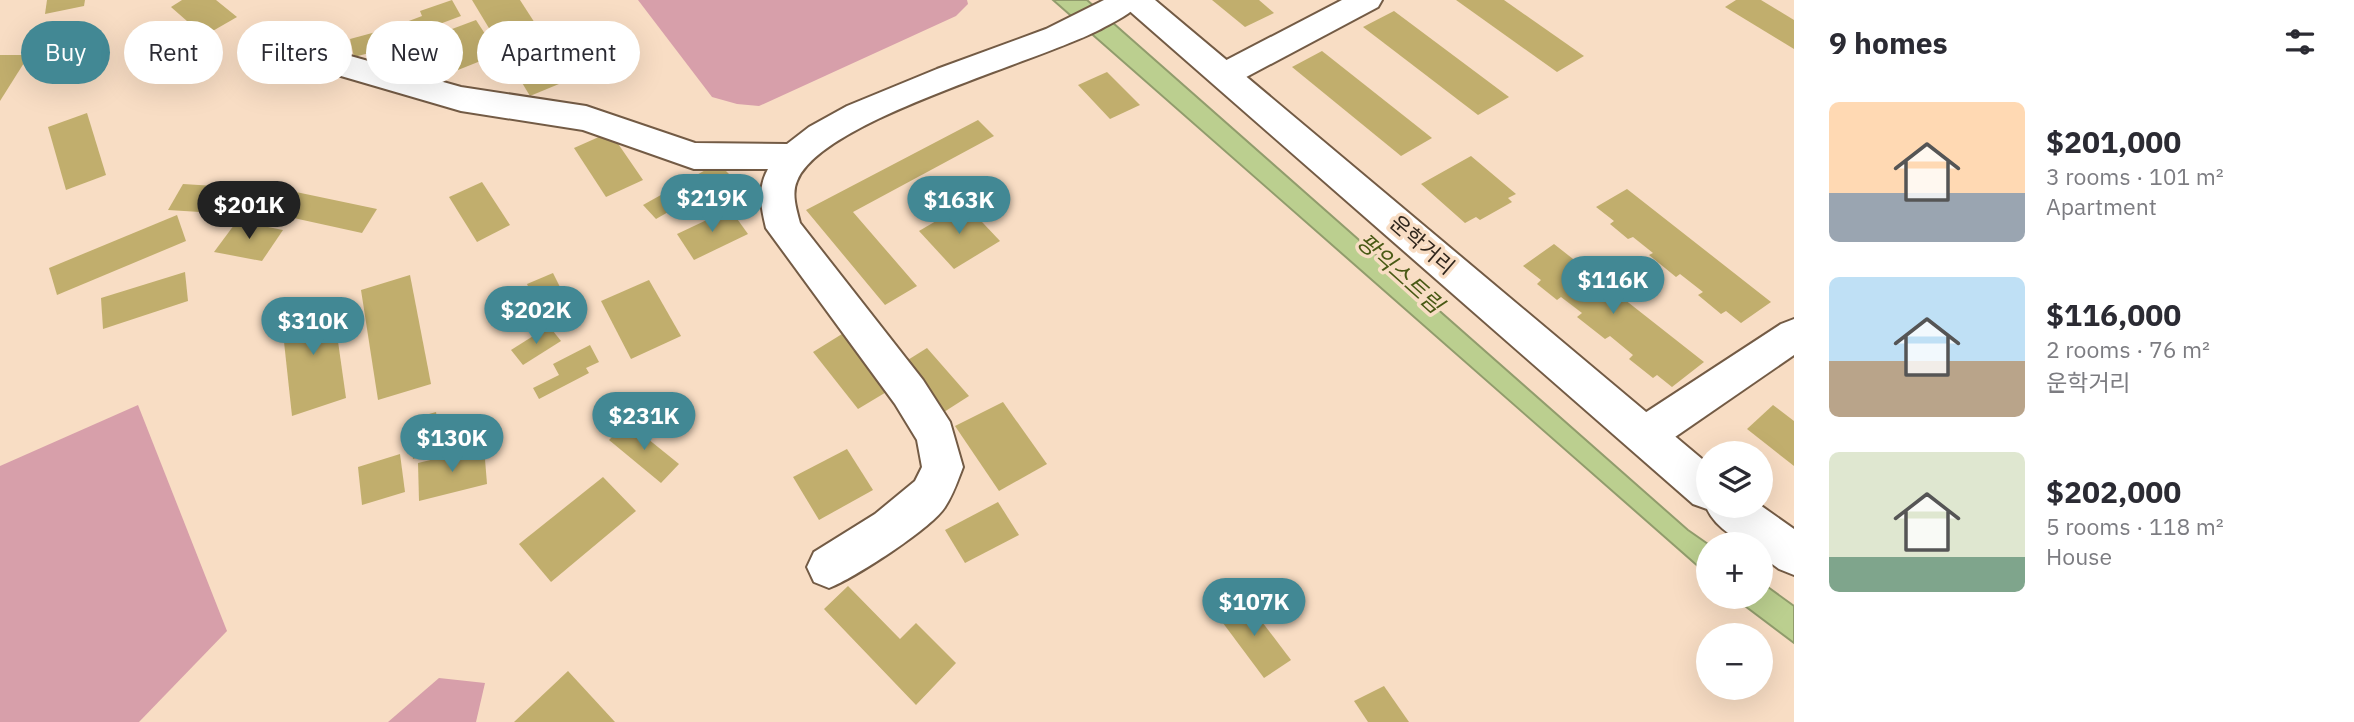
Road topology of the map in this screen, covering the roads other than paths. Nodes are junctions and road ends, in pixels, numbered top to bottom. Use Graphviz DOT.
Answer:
graph roads {
  1 [pos="1367,0"];
  2 [pos="1125,3"];
  3 [pos="352,68"];
  4 [pos="1224,75"];
  5 [pos="795,157"];
  6 [pos="1794,335"];
  7 [pos="1645,435"];
  8 [pos="1696,480"];
  9 [pos="1744,518"];
  10 [pos="1794,554"];
  11 [pos="829,567"];
  1 -- 4 [label="street"];
  2 -- 4 [label="street, 운학거리"];
  2 -- 5 [label="street"];
  3 -- 5 [label="street"];
  4 -- 7 [label="street, 운학거리"];
  5 -- 11 [label="street"];
  6 -- 7 [label="street"];
  7 -- 8 [label="street, 운학거리"];
  9 -- 10 [label="street"];
}
